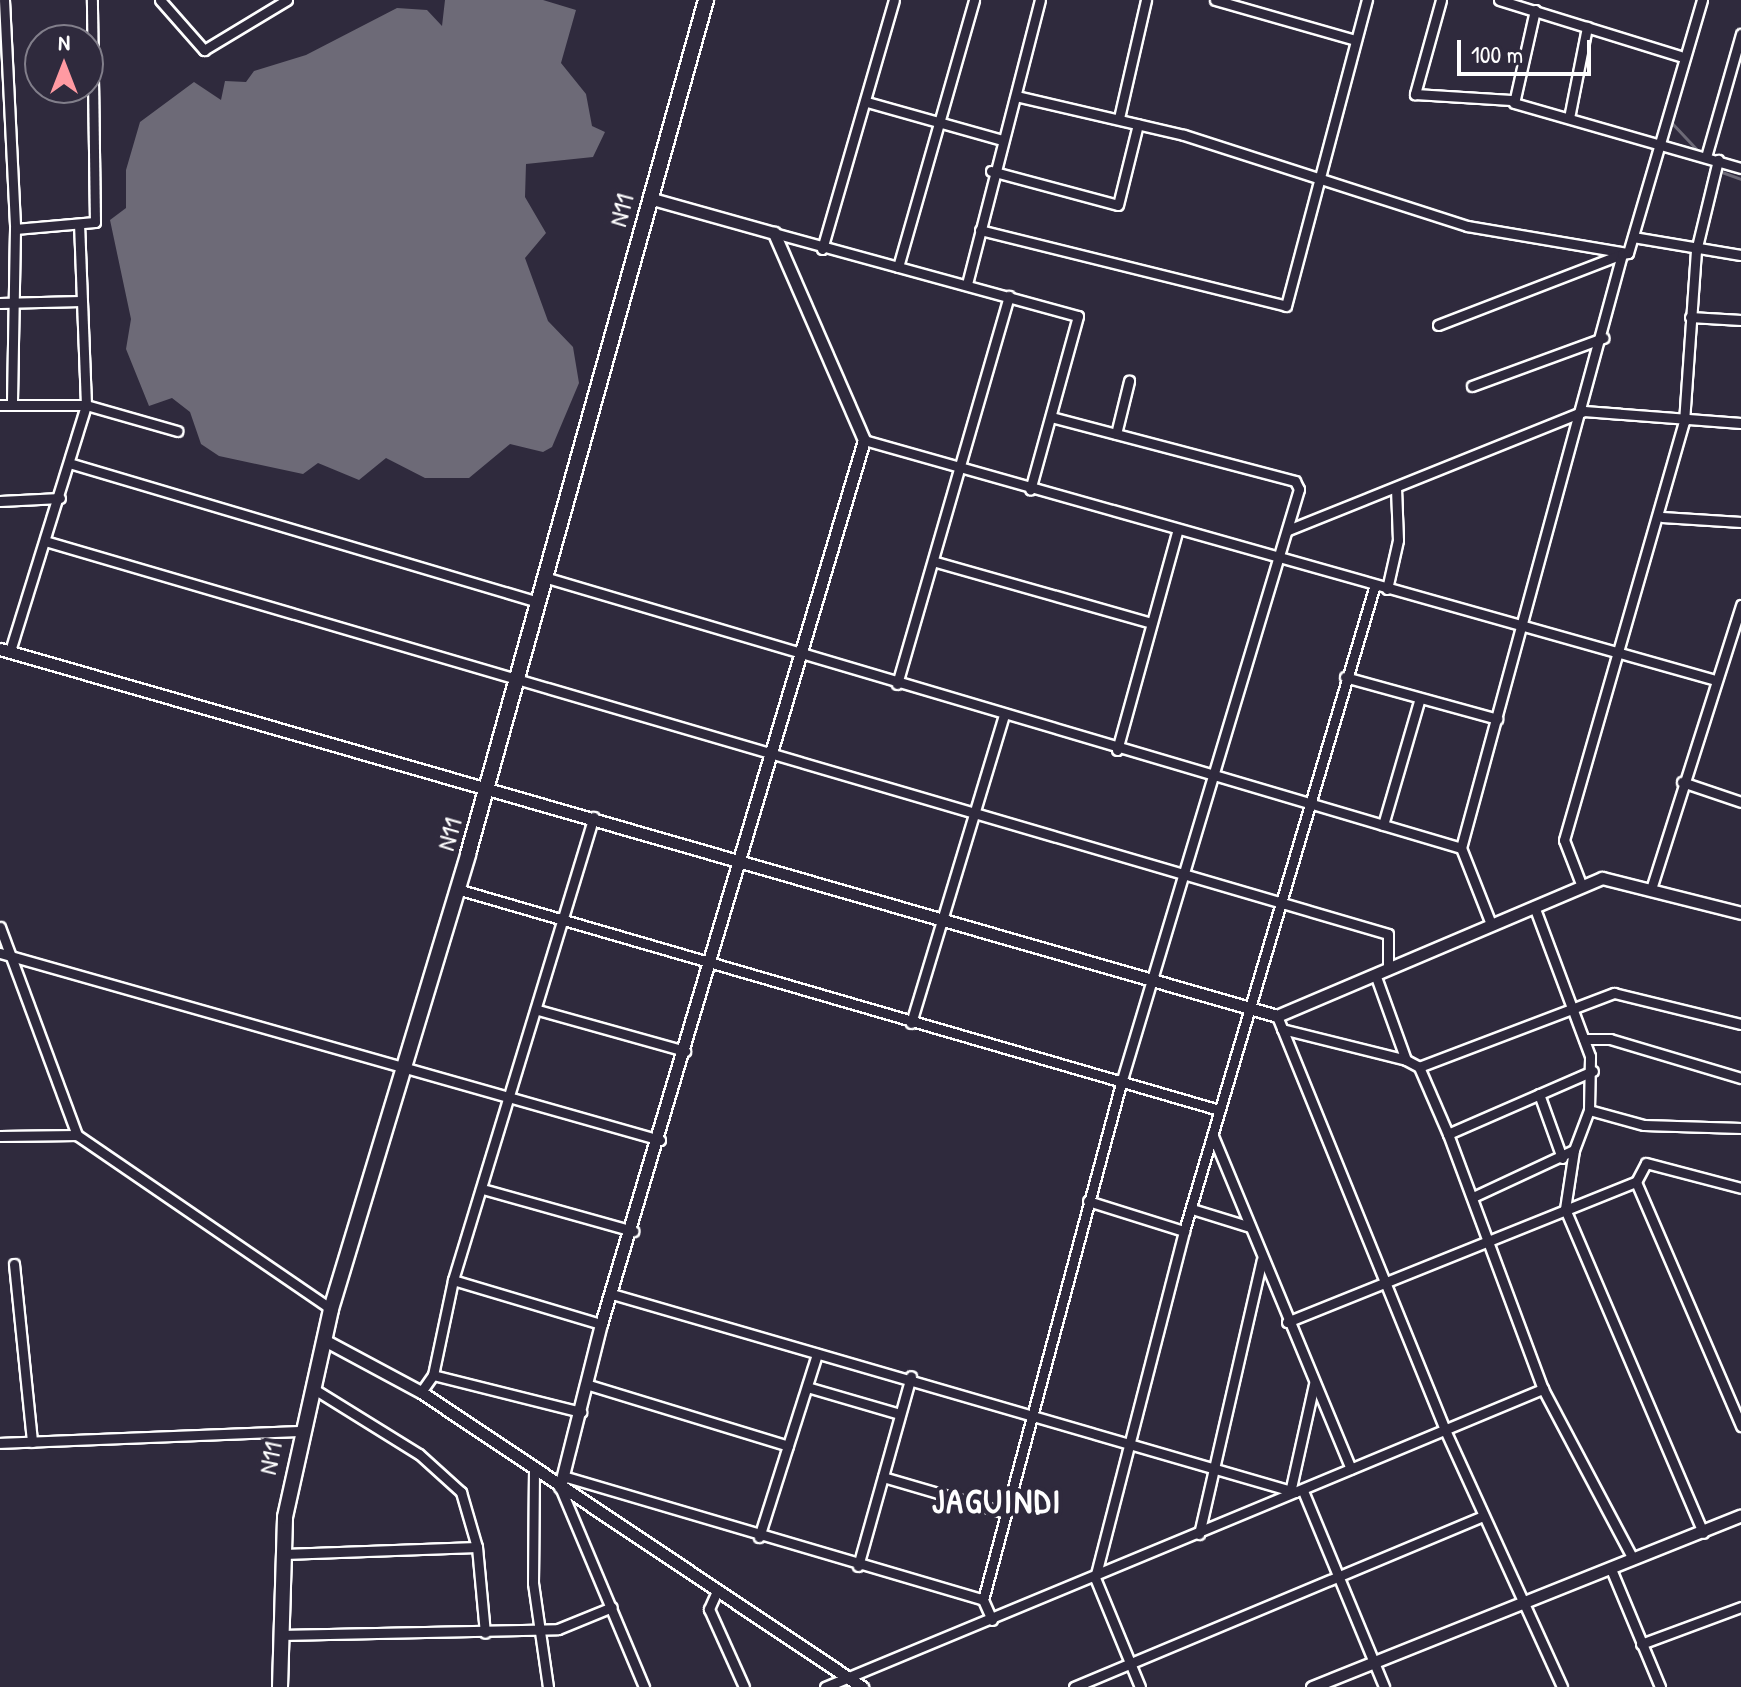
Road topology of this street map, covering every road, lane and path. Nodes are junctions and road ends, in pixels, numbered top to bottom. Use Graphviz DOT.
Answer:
graph roads {
  1 [pos="3,0"];
  2 [pos="16,0"];
  3 [pos="92,0"];
  4 [pos="160,0"];
  5 [pos="287,0"];
  6 [pos="706,0"];
  7 [pos="894,0"];
  8 [pos="974,0"];
  9 [pos="1040,0"];
  10 [pos="1146,0"];
  11 [pos="1367,0"];
  12 [pos="1441,0"];
  13 [pos="1499,0"];
  14 [pos="1702,0"];
  15 [pos="1221,1"];
  16 [pos="1535,10"];
  17 [pos="1587,27"];
  18 [pos="1741,34"];
  19 [pos="1355,40"];
  20 [pos="1680,56"];
  21 [pos="1016,96"];
  22 [pos="1511,100"];
  23 [pos="867,102"];
  24 [pos="5,104"];
  25 [pos="1119,118"];
  26 [pos="1569,118"];
  27 [pos="935,120"];
  28 [pos="1138,124"];
  29 [pos="1002,140"];
  30 [pos="1660,145"];
  31 [pos="1706,157"];
  32 [pos="1718,160"];
  33 [pos="1741,168"];
  34 [pos="991,171"];
  35 [pos="1317,181"];
  36 [pos="649,198"];
  37 [pos="0,203"];
  38 [pos="14,203"];
  39 [pos="79,226"];
  40 [pos="15,229"];
  41 [pos="980,230"];
  42 [pos="774,233"];
  43 [pos="1633,237"];
  44 [pos="822,249"];
  45 [pos="1696,251"];
  46 [pos="1625,253"];
  47 [pos="1741,255"];
  48 [pos="898,267"];
  49 [pos="967,284"];
  50 [pos="1009,296"];
  51 [pos="81,301"];
  52 [pos="5,303"];
  53 [pos="1690,317"];
  54 [pos="1741,320"];
  55 [pos="1438,325"];
  56 [pos="1603,338"];
  57 [pos="1129,381"];
  58 [pos="1472,386"];
  59 [pos="0,405"];
  60 [pos="12,405"];
  61 [pos="86,405"];
  62 [pos="1584,411"];
  63 [pos="1051,417"];
  64 [pos="1684,422"];
  65 [pos="1741,423"];
  66 [pos="177,431"];
  67 [pos="1116,434"];
  68 [pos="864,440"];
  69 [pos="69,463"];
  70 [pos="962,470"];
  71 [pos="1396,488"];
  72 [pos="1030,490"];
  73 [pos="60,498"];
  74 [pos="0,501"];
  75 [pos="1662,517"];
  76 [pos="1741,522"];
  77 [pos="1288,530"];
  78 [pos="1177,532"];
  79 [pos="45,541"];
  80 [pos="1279,561"];
  81 [pos="936,562"];
  82 [pos="544,577"];
  83 [pos="1374,588"];
  84 [pos="1387,589"];
  85 [pos="537,602"];
  86 [pos="1741,605"];
  87 [pos="1151,623"];
  88 [pos="1526,624"];
  89 [pos="5,650"];
  90 [pos="799,655"];
  91 [pos="1620,656"];
  92 [pos="1345,677"];
  93 [pos="1712,679"];
  94 [pos="516,681"];
  95 [pos="897,684"];
  96 [pos="1420,698"];
  97 [pos="1003,718"];
  98 [pos="1497,719"];
  99 [pos="1117,750"];
  100 [pos="772,752"];
  101 [pos="1214,777"];
  102 [pos="1682,782"];
  103 [pos="487,785"];
  104 [pos="1741,802"];
  105 [pos="1313,804"];
  106 [pos="976,811"];
  107 [pos="594,817"];
  108 [pos="1383,825"];
  109 [pos="1461,848"];
  110 [pos="741,859"];
  111 [pos="1185,871"];
  112 [pos="1581,884"];
  113 [pos="1652,886"];
  114 [pos="457,889"];
  115 [pos="1285,903"];
  116 [pos="1534,906"];
  117 [pos="1741,913"];
  118 [pos="940,918"];
  119 [pos="564,920"];
  120 [pos="1491,924"];
  121 [pos="0,927"];
  122 [pos="5,954"];
  123 [pos="710,963"];
  124 [pos="1388,969"];
  125 [pos="1375,974"];
  126 [pos="1154,978"];
  127 [pos="1571,1008"];
  128 [pos="1254,1009"];
  129 [pos="538,1010"];
  130 [pos="1277,1016"];
  131 [pos="911,1023"];
  132 [pos="1741,1024"];
  133 [pos="1282,1029"];
  134 [pos="1584,1039"];
  135 [pos="685,1051"];
  136 [pos="1406,1060"];
  137 [pos="1419,1067"];
  138 [pos="1593,1071"];
  139 [pos="405,1073"];
  140 [pos="1741,1078"];
  141 [pos="1121,1083"];
  142 [pos="1539,1094"];
  143 [pos="512,1099"];
  144 [pos="1219,1110"];
  145 [pos="1589,1110"];
  146 [pos="1741,1128"];
  147 [pos="1448,1134"];
  148 [pos="77,1135"];
  149 [pos="0,1136"];
  150 [pos="1213,1136"];
  151 [pos="660,1140"];
  152 [pos="1574,1150"];
  153 [pos="1562,1158"];
  154 [pos="1636,1182"];
  155 [pos="1741,1188"];
  156 [pos="486,1190"];
  157 [pos="1473,1197"];
  158 [pos="1088,1201"];
  159 [pos="1192,1209"];
  160 [pos="1565,1209"];
  161 [pos="1247,1226"];
  162 [pos="633,1231"];
  163 [pos="1184,1231"];
  164 [pos="1488,1240"];
  165 [pos="1262,1260"];
  166 [pos="14,1264"];
  167 [pos="453,1280"];
  168 [pos="1387,1282"];
  169 [pos="612,1294"];
  170 [pos="331,1309"];
  171 [pos="1287,1322"];
  172 [pos="601,1324"];
  173 [pos="326,1341"];
  174 [pos="817,1354"];
  175 [pos="433,1375"];
  176 [pos="911,1376"];
  177 [pos="1314,1384"];
  178 [pos="589,1385"];
  179 [pos="807,1387"];
  180 [pos="314,1389"];
  181 [pos="1543,1389"];
  182 [pos="421,1392"];
  183 [pos="581,1412"];
  184 [pos="900,1414"];
  185 [pos="1033,1414"];
  186 [pos="1740,1420"];
  187 [pos="1445,1430"];
  188 [pos="301,1431"];
  189 [pos="32,1442"];
  190 [pos="1133,1442"];
  191 [pos="0,1443"];
  192 [pos="788,1446"];
  193 [pos="1214,1463"];
  194 [pos="534,1469"];
  195 [pos="1351,1469"];
  196 [pos="883,1477"];
  197 [pos="562,1481"];
  198 [pos="1296,1491"];
  199 [pos="1006,1513"];
  200 [pos="1741,1515"];
  201 [pos="1483,1516"];
  202 [pos="1703,1533"];
  203 [pos="1199,1534"];
  204 [pos="759,1537"];
  205 [pos="477,1547"];
  206 [pos="284,1554"];
  207 [pos="1633,1559"];
  208 [pos="858,1566"];
  209 [pos="1611,1569"];
  210 [pos="1095,1578"];
  211 [pos="1334,1578"];
  212 [pos="717,1591"];
  213 [pos="983,1600"];
  214 [pos="1521,1606"];
  215 [pos="612,1607"];
  216 [pos="1741,1607"];
  217 [pos="992,1620"];
  218 [pos="544,1627"];
  219 [pos="485,1633"];
  220 [pos="280,1635"];
  221 [pos="1641,1644"];
  222 [pos="1371,1660"];
  223 [pos="1131,1663"];
  224 [pos="847,1676"];
  225 [pos="280,1687"];
  226 [pos="548,1687"];
  227 [pos="644,1687"];
  228 [pos="744,1687"];
  229 [pos="826,1687"];
  230 [pos="862,1687"];
  231 [pos="1074,1687"];
  232 [pos="1140,1687"];
  233 [pos="1312,1687"];
  234 [pos="1384,1687"];
  235 [pos="1561,1687"];
  236 [pos="1660,1687"];
  1 -- 2 [label="street"];
  1 -- 24 [label="street"];
  3 -- 39 [label="street"];
  4 -- 5 [label="street"];
  6 -- 36 [label="main road, N11"];
  7 -- 23 [label="street"];
  8 -- 27 [label="street"];
  9 -- 21 [label="street"];
  10 -- 25 [label="street"];
  11 -- 19 [label="street"];
  12 -- 22 [label="street"];
  13 -- 16 [label="street"];
  14 -- 20 [label="street"];
  15 -- 19 [label="street"];
  16 -- 17 [label="street"];
  16 -- 22 [label="street"];
  17 -- 20 [label="street"];
  17 -- 26 [label="street"];
  18 -- 31 [label="street"];
  19 -- 35 [label="street"];
  20 -- 30 [label="street"];
  21 -- 25 [label="street"];
  21 -- 29 [label="street"];
  22 -- 26 [label="street"];
  23 -- 27 [label="street"];
  23 -- 44 [label="street"];
  24 -- 38 [label="street"];
  25 -- 28 [label="street"];
  26 -- 30 [label="street"];
  27 -- 29 [label="street"];
  27 -- 48 [label="street"];
  28 -- 34 [label="street"];
  28 -- 35 [label="street"];
  29 -- 34 [label="street"];
  30 -- 31 [label="street"];
  30 -- 43 [label="street"];
  31 -- 32 [label="street"];
  32 -- 33 [label="street"];
  32 -- 45 [label="street"];
  34 -- 41 [label="street"];
  35 -- 41 [label="street"];
  35 -- 46 [label="street"];
  36 -- 42 [label="street"];
  36 -- 82 [label="main road, N11"];
  37 -- 38 [label="street"];
  38 -- 40 [label="street"];
  39 -- 40 [label="street"];
  39 -- 51 [label="street"];
  40 -- 52 [label="street"];
  41 -- 49 [label="street"];
  42 -- 44 [label="street"];
  42 -- 68 [label="street"];
  43 -- 45 [label="street"];
  43 -- 46 [label="street"];
  44 -- 48 [label="street"];
  45 -- 47 [label="street"];
  45 -- 53 [label="street"];
  46 -- 55 [label="street"];
  46 -- 56 [label="street"];
  48 -- 49 [label="street"];
  49 -- 50 [label="street"];
  50 -- 63 [label="street"];
  50 -- 70 [label="street"];
  51 -- 52 [label="street"];
  51 -- 61 [label="street"];
  52 -- 60 [label="street"];
  53 -- 54 [label="street"];
  53 -- 64 [label="street"];
  56 -- 58 [label="street"];
  56 -- 62 [label="street"];
  57 -- 67 [label="street"];
  59 -- 60 [label="street"];
  60 -- 61 [label="street"];
  61 -- 66 [label="street"];
  61 -- 69 [label="street"];
  62 -- 64 [label="street"];
  62 -- 71 [label="street"];
  62 -- 88 [label="street"];
  63 -- 67 [label="street"];
  63 -- 72 [label="street"];
  64 -- 65 [label="street"];
  64 -- 75 [label="street"];
  67 -- 77 [label="street"];
  68 -- 70 [label="street"];
  68 -- 90 [label="street"];
  69 -- 73 [label="street"];
  69 -- 85 [label="street"];
  70 -- 72 [label="street"];
  70 -- 81 [label="street"];
  71 -- 77 [label="street"];
  71 -- 84 [label="street"];
  72 -- 78 [label="street"];
  73 -- 74 [label="street"];
  73 -- 79 [label="street"];
  75 -- 76 [label="street"];
  75 -- 91 [label="street"];
  77 -- 80 [label="street"];
  78 -- 80 [label="street"];
  78 -- 87 [label="street"];
  79 -- 89 [label="street"];
  79 -- 94 [label="street"];
  80 -- 83 [label="street"];
  80 -- 101 [label="street"];
  81 -- 87 [label="street"];
  81 -- 95 [label="street"];
  82 -- 85 [label="main road, N11"];
  82 -- 90 [label="street"];
  83 -- 84 [label="street"];
  83 -- 92 [label="street"];
  84 -- 88 [label="street"];
  85 -- 94 [label="main road, N11"];
  86 -- 93 [label="street"];
  87 -- 99 [label="street"];
  88 -- 91 [label="street"];
  88 -- 98 [label="street"];
  89 -- 103 [label="street"];
  90 -- 95 [label="street"];
  90 -- 100 [label="street"];
  91 -- 93 [label="street"];
  91 -- 112 [label="street"];
  92 -- 96 [label="street"];
  92 -- 105 [label="street"];
  93 -- 102 [label="street"];
  94 -- 100 [label="street"];
  94 -- 103 [label="main road, N11"];
  95 -- 97 [label="street"];
  96 -- 98 [label="street"];
  96 -- 108 [label="street"];
  97 -- 99 [label="street"];
  97 -- 106 [label="street"];
  98 -- 109 [label="street"];
  99 -- 101 [label="street"];
  100 -- 106 [label="street"];
  100 -- 110 [label="street"];
  101 -- 105 [label="street"];
  101 -- 111 [label="street"];
  102 -- 104 [label="street"];
  102 -- 113 [label="street"];
  103 -- 107 [label="street"];
  103 -- 114 [label="main road, N11"];
  105 -- 108 [label="street"];
  105 -- 115 [label="street"];
  106 -- 111 [label="street"];
  106 -- 118 [label="street"];
  107 -- 110 [label="street"];
  107 -- 119 [label="street"];
  108 -- 109 [label="street"];
  109 -- 120 [label="street"];
  110 -- 118 [label="street"];
  110 -- 123 [label="street"];
  111 -- 115 [label="street"];
  111 -- 126 [label="street"];
  112 -- 113 [label="street"];
  112 -- 116 [label="street"];
  113 -- 117 [label="street"];
  114 -- 119 [label="street"];
  114 -- 139 [label="main road, N11"];
  115 -- 124 [label="street"];
  115 -- 128 [label="street"];
  116 -- 120 [label="street"];
  116 -- 127 [label="street"];
  118 -- 126 [label="street"];
  118 -- 131 [label="street"];
  119 -- 123 [label="street"];
  119 -- 129 [label="street"];
  120 -- 124 [label="street"];
  121 -- 122 [label="street"];
  122 -- 139 [label="street"];
  122 -- 148 [label="street"];
  123 -- 131 [label="street"];
  123 -- 135 [label="street"];
  124 -- 125 [label="street"];
  125 -- 130 [label="street"];
  125 -- 136 [label="street"];
  126 -- 128 [label="street"];
  126 -- 141 [label="street"];
  127 -- 132 [label="street"];
  127 -- 134 [label="street"];
  127 -- 137 [label="street"];
  128 -- 130 [label="street"];
  128 -- 144 [label="street"];
  129 -- 135 [label="street"];
  129 -- 143 [label="street"];
  130 -- 133 [label="street"];
  131 -- 141 [label="street"];
  133 -- 136 [label="street"];
  133 -- 168 [label="street"];
  134 -- 138 [label="street"];
  134 -- 140 [label="street"];
  135 -- 151 [label="street"];
  136 -- 137 [label="street"];
  137 -- 147 [label="street"];
  138 -- 142 [label="street"];
  138 -- 145 [label="street"];
  139 -- 143 [label="street"];
  139 -- 170 [label="main road, N11"];
  141 -- 144 [label="street"];
  141 -- 158 [label="street"];
  142 -- 147 [label="street"];
  142 -- 153 [label="street"];
  143 -- 151 [label="street"];
  143 -- 156 [label="street"];
  144 -- 150 [label="street"];
  145 -- 146 [label="street"];
  145 -- 152 [label="street"];
  147 -- 157 [label="street"];
  148 -- 149 [label="street"];
  148 -- 170 [label="street"];
  150 -- 159 [label="street"];
  150 -- 161 [label="street"];
  151 -- 162 [label="street"];
  152 -- 153 [label="street"];
  152 -- 160 [label="street"];
  153 -- 157 [label="street"];
  154 -- 155 [label="street"];
  154 -- 160 [label="street"];
  154 -- 186 [label="street"];
  156 -- 162 [label="street"];
  156 -- 167 [label="street"];
  157 -- 164 [label="street"];
  158 -- 163 [label="street"];
  158 -- 185 [label="street"];
  159 -- 161 [label="street"];
  159 -- 163 [label="street"];
  160 -- 164 [label="street"];
  160 -- 202 [label="street"];
  161 -- 165 [label="street"];
  162 -- 169 [label="street"];
  163 -- 190 [label="street"];
  164 -- 168 [label="street"];
  164 -- 181 [label="street"];
  165 -- 171 [label="street"];
  165 -- 193 [label="street"];
  166 -- 189 [label="street"];
  167 -- 172 [label="street"];
  167 -- 175 [label="street"];
  168 -- 171 [label="street"];
  168 -- 187 [label="street"];
  169 -- 172 [label="street"];
  169 -- 174 [label="street"];
  170 -- 173 [label="main road, N11"];
  171 -- 177 [label="street"];
  172 -- 178 [label="street"];
  173 -- 180 [label="main road, N11"];
  173 -- 182 [label="street"];
  174 -- 176 [label="street"];
  174 -- 179 [label="street"];
  175 -- 182 [label="street"];
  175 -- 183 [label="street"];
  176 -- 184 [label="street"];
  176 -- 185 [label="street"];
  177 -- 195 [label="street"];
  177 -- 198 [label="street"];
  178 -- 183 [label="street"];
  178 -- 192 [label="street"];
  179 -- 184 [label="street"];
  179 -- 192 [label="street"];
  180 -- 188 [label="main road, N11"];
  180 -- 205 [label="street"];
  181 -- 187 [label="street"];
  181 -- 207 [label="street"];
  182 -- 194 [label="street"];
  183 -- 197 [label="street"];
  184 -- 196 [label="street"];
  185 -- 190 [label="street"];
  185 -- 199 [label="street"];
  187 -- 195 [label="street"];
  187 -- 201 [label="street"];
  188 -- 189 [label="street"];
  188 -- 206 [label="main road, N11"];
  189 -- 191 [label="street"];
  190 -- 193 [label="street"];
  190 -- 210 [label="street"];
  192 -- 204 [label="street"];
  193 -- 198 [label="street"];
  193 -- 203 [label="street"];
  194 -- 197 [label="street"];
  194 -- 218 [label="street"];
  195 -- 198 [label="street"];
  196 -- 199 [label="street"];
  196 -- 208 [label="street"];
  197 -- 204 [label="street"];
  197 -- 212 [label="street"];
  197 -- 215 [label="street"];
  198 -- 203 [label="street"];
  198 -- 211 [label="street"];
  199 -- 213 [label="street"];
  200 -- 202 [label="street"];
  201 -- 211 [label="street"];
  201 -- 214 [label="street"];
  202 -- 207 [label="street"];
  203 -- 210 [label="street"];
  204 -- 208 [label="street"];
  205 -- 206 [label="street"];
  205 -- 219 [label="street"];
  206 -- 220 [label="main road, N11"];
  207 -- 209 [label="street"];
  208 -- 213 [label="street"];
  209 -- 214 [label="street"];
  209 -- 221 [label="street"];
  210 -- 217 [label="street"];
  210 -- 223 [label="street"];
  211 -- 222 [label="street"];
  211 -- 223 [label="street"];
  212 -- 224 [label="street"];
  212 -- 228 [label="street"];
  213 -- 217 [label="street"];
  214 -- 222 [label="street"];
  214 -- 235 [label="street"];
  215 -- 218 [label="street"];
  215 -- 227 [label="street"];
  216 -- 221 [label="street"];
  217 -- 224 [label="street"];
  218 -- 219 [label="street"];
  218 -- 226 [label="street"];
  219 -- 220 [label="street"];
  220 -- 225 [label="main road, N11"];
  221 -- 236 [label="street"];
  222 -- 233 [label="street"];
  222 -- 234 [label="street"];
  223 -- 231 [label="street"];
  223 -- 232 [label="street"];
  224 -- 229 [label="street"];
  224 -- 230 [label="street"];
}
